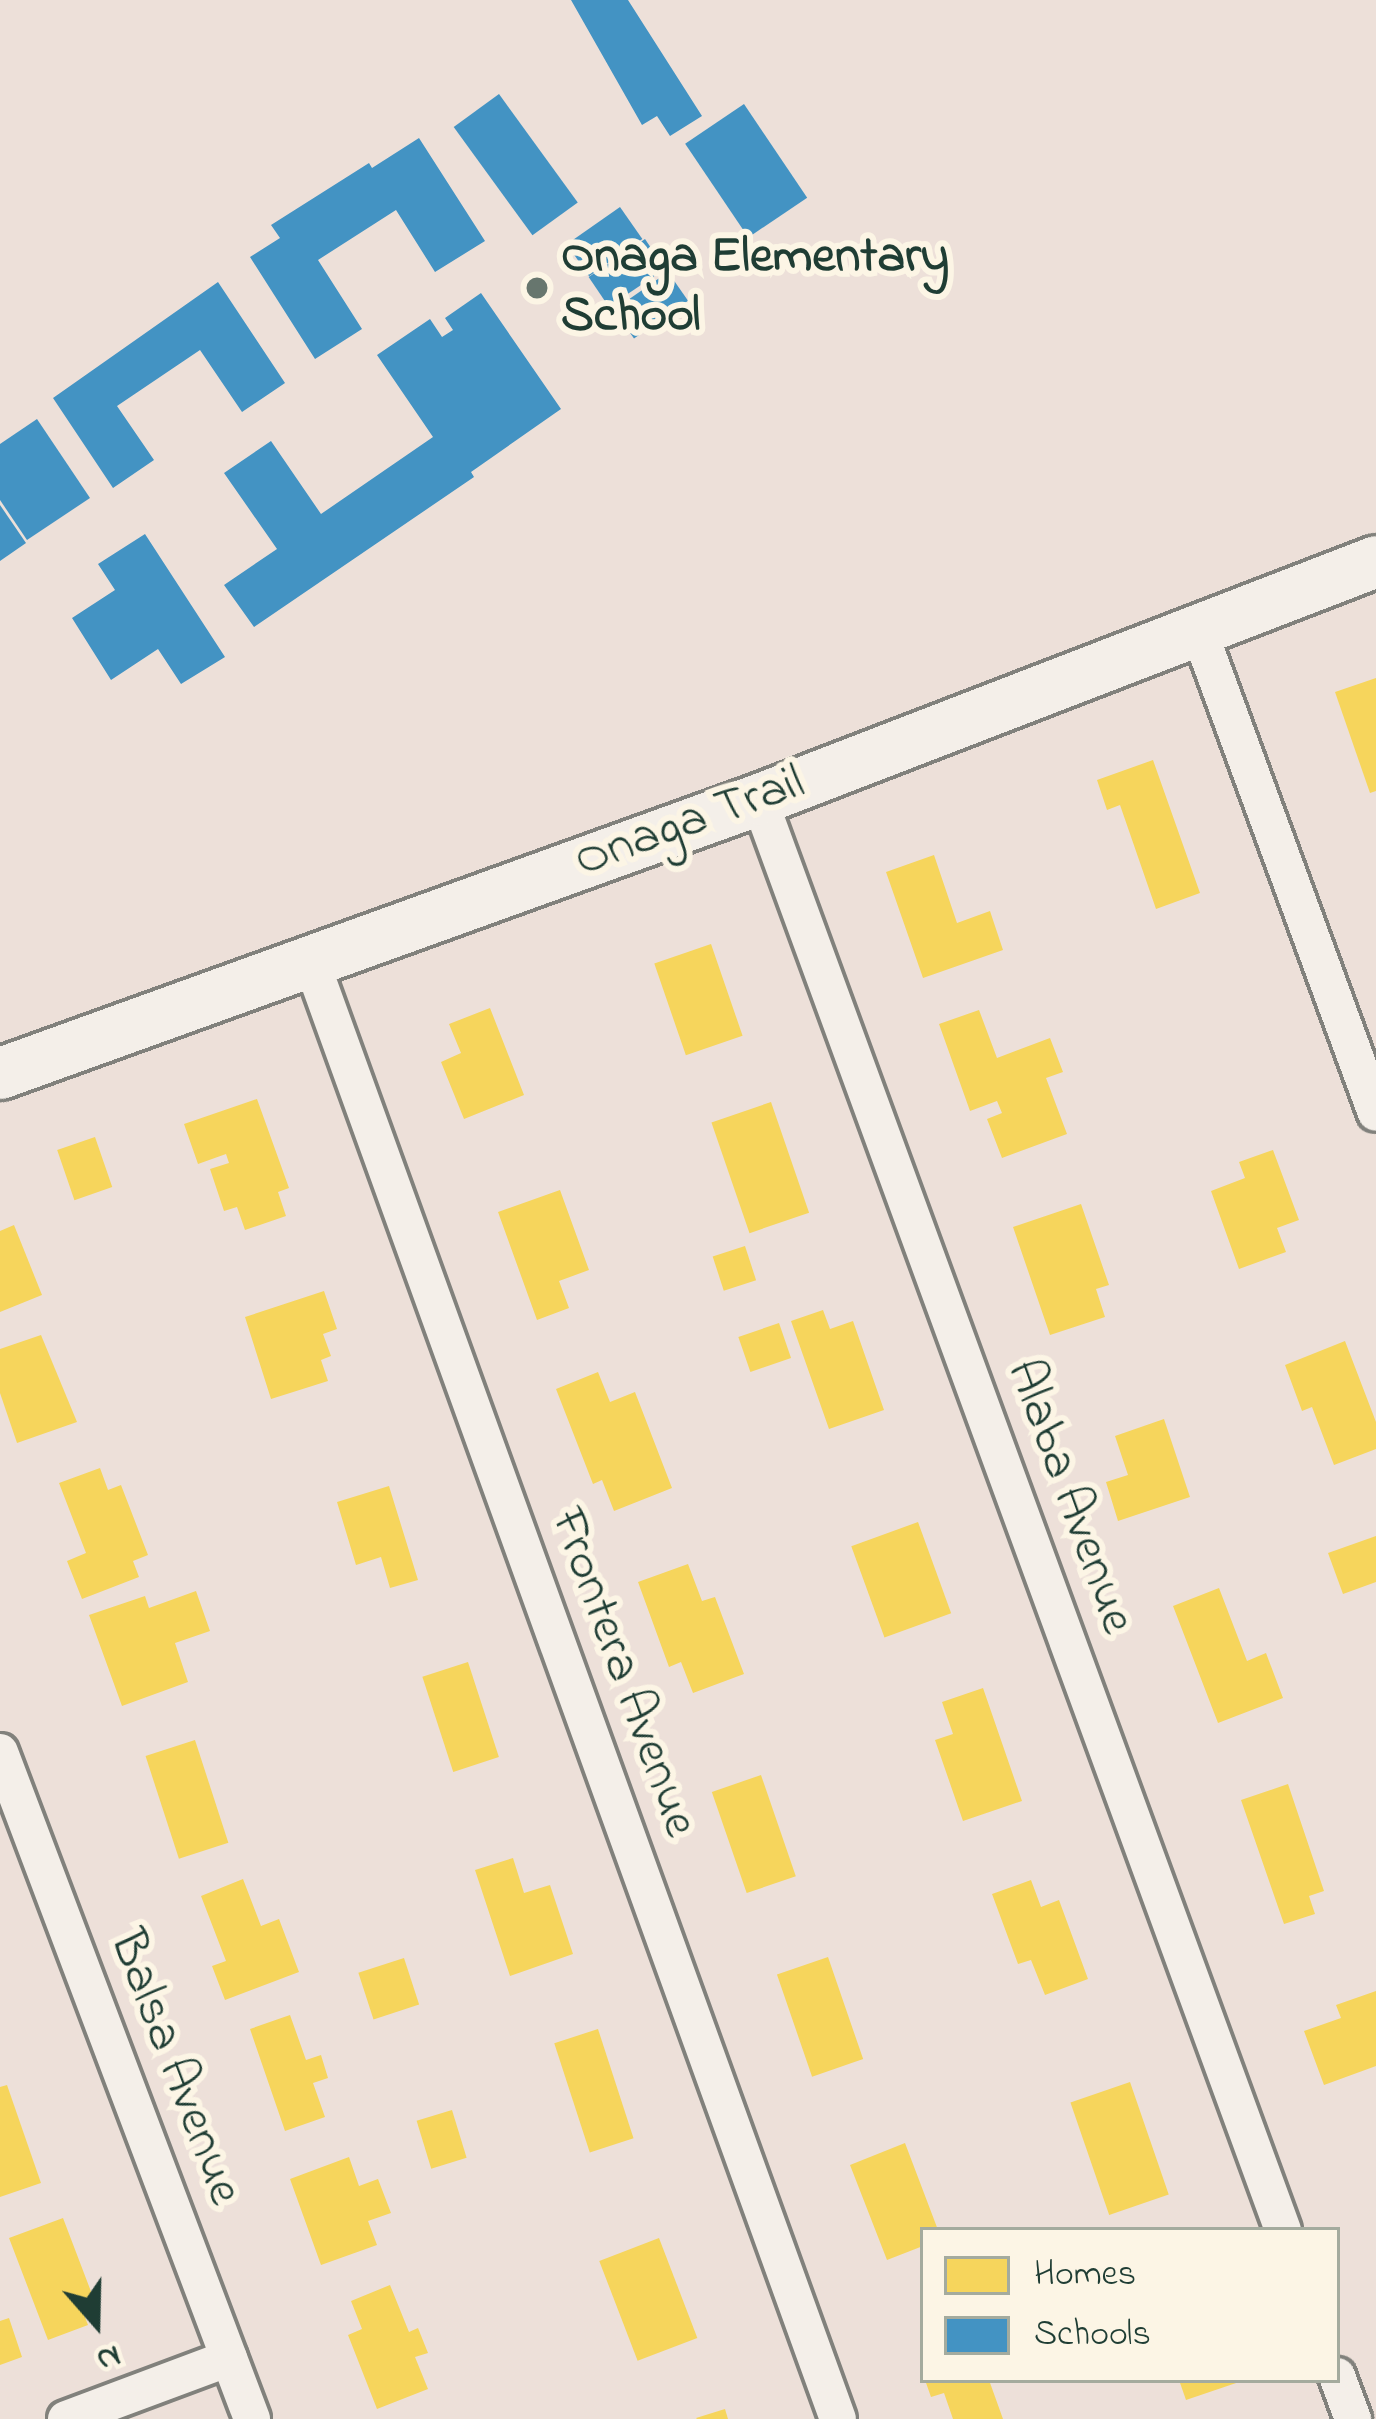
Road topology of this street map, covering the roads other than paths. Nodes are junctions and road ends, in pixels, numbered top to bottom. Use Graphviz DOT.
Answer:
graph roads {
  1 [pos="1376,562"];
  2 [pos="1199,631"];
  3 [pos="759,799"];
  4 [pos="311,961"];
  5 [pos="0,1073"];
  6 [pos="1376,1114"];
  7 [pos="0,1752"];
  8 [pos="1282,2227"];
  9 [pos="229,2358"];
  10 [pos="1340,2383"];
  11 [pos="66,2419"];
  12 [pos="252,2419"];
  13 [pos="838,2419"];
  14 [pos="1353,2419"];
  1 -- 2 [label="street, Onaga Trail"];
  2 -- 3 [label="street, Onaga Trail"];
  2 -- 6 [label="street"];
  3 -- 4 [label="street, Onaga Trail"];
  3 -- 8 [label="street, Alaba Avenue"];
  4 -- 5 [label="street, Onaga Trail"];
  4 -- 13 [label="street, Frontera Avenue"];
  7 -- 9 [label="street, Balsa Avenue"];
  9 -- 11 [label="street"];
  9 -- 12 [label="street, Balsa Avenue"];
  10 -- 14 [label="street"];
}
